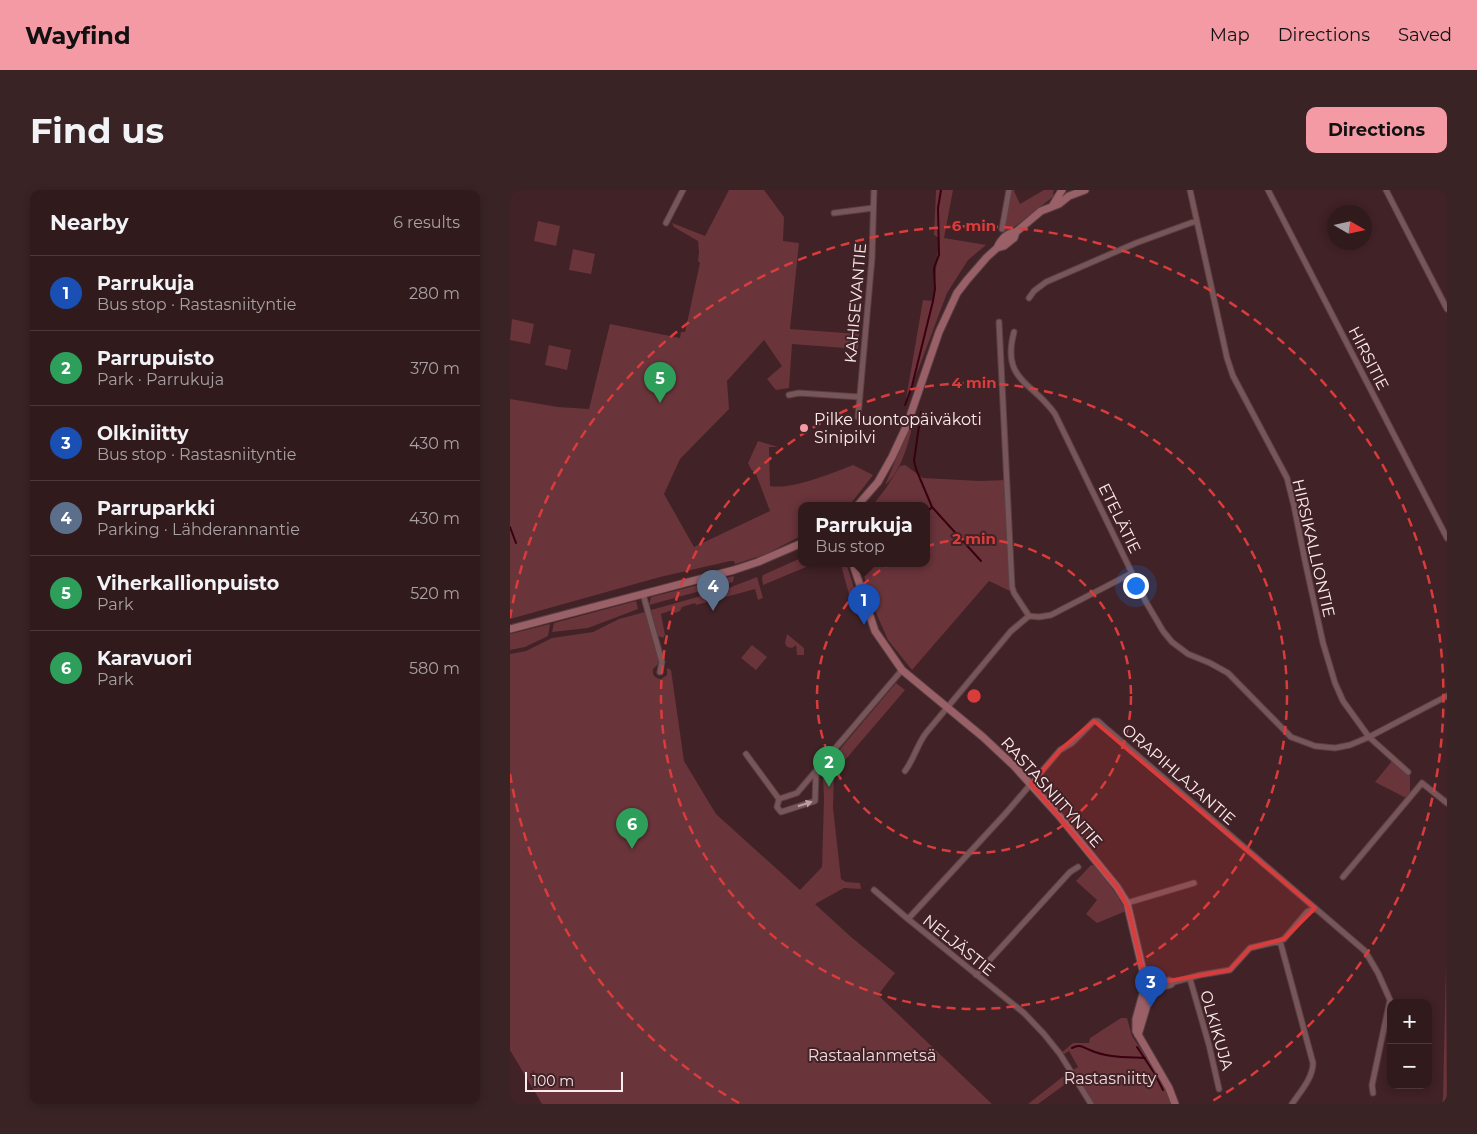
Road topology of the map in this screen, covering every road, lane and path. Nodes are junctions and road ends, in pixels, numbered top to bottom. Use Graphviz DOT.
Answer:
graph roads {
  1 [pos="682,190"];
  2 [pos="874,190"];
  3 [pos="1009,190"];
  4 [pos="1062,190"];
  5 [pos="1069,190"];
  6 [pos="1190,190"];
  7 [pos="1268,190"];
  8 [pos="1386,190"];
  9 [pos="1081,191"];
  10 [pos="1053,205"];
  11 [pos="873,208"];
  12 [pos="834,213"];
  13 [pos="1196,221"];
  14 [pos="666,224"];
  15 [pos="1002,229"];
  16 [pos="1029,298"];
  17 [pos="1447,309"];
  18 [pos="999,322"];
  19 [pos="1014,332"];
  20 [pos="789,395"];
  21 [pos="860,397"];
  22 [pos="858,417"];
  23 [pos="860,502"];
  24 [pos="1447,538"];
  25 [pos="798,545"];
  26 [pos="854,567"];
  27 [pos="1132,573"];
  28 [pos="643,594"];
  29 [pos="1029,616"];
  30 [pos="510,629"];
  31 [pos="902,670"];
  32 [pos="660,672"];
  33 [pos="1447,696"];
  34 [pos="947,707"];
  35 [pos="1369,737"];
  36 [pos="746,754"];
  37 [pos="816,771"];
  38 [pos="905,771"];
  39 [pos="1408,772"];
  40 [pos="1031,784"];
  41 [pos="779,799"];
  42 [pos="1447,803"];
  43 [pos="1078,867"];
  44 [pos="1343,877"];
  45 [pos="1194,883"];
  46 [pos="874,890"];
  47 [pos="1127,902"];
  48 [pos="1315,908"];
  49 [pos="908,919"];
  50 [pos="1280,942"];
  51 [pos="976,975"];
  52 [pos="1190,979"];
  53 [pos="1148,988"];
  54 [pos="1220,1089"];
  55 [pos="1373,1093"];
  56 [pos="1091,1104"];
  57 [pos="1175,1104"];
  58 [pos="1292,1104"];
  1 -- 14 [label="street"];
  2 -- 11 [label="street, KAHISEVANTIE"];
  3 -- 15 [label="street"];
  4 -- 10 [label="main road"];
  5 -- 9 [label="main road"];
  6 -- 13 [label="street, HIRSIKALLIONTIE"];
  7 -- 24 [label="street, HIRSITIE"];
  8 -- 17 [label="street"];
  9 -- 10 [label="main road"];
  10 -- 23 [label="main road"];
  11 -- 12 [label="street"];
  11 -- 21 [label="street, KAHISEVANTIE"];
  13 -- 16 [label="street"];
  13 -- 35 [label="street, HIRSIKALLIONTIE"];
  18 -- 29 [label="street"];
  19 -- 27 [label="street, ETELÄTIE"];
  20 -- 21 [label="street"];
  21 -- 22 [label="street, KAHISEVANTIE"];
  25 -- 28 [label="main road"];
  26 -- 31 [label="main road, RASTASNIITYNTIE"];
  27 -- 29 [label="street"];
  27 -- 35 [label="street, ETELÄTIE"];
  28 -- 30 [label="main road"];
  28 -- 32 [label="street"];
  29 -- 34 [label="street"];
  31 -- 34 [label="main road, RASTASNIITYNTIE"];
  31 -- 37 [label="street"];
  33 -- 35 [label="street, ETELÄTIE"];
  34 -- 38 [label="street"];
  34 -- 40 [label="main road, RASTASNIITYNTIE"];
  35 -- 39 [label="street, HIRSIKALLIONTIE"];
  36 -- 41 [label="street"];
  37 -- 41 [label="street"];
  41 -- 37 [label="street, one-way"];
  40 -- 47 [label="main road, RASTASNIITYNTIE"];
  40 -- 48 [label="street, ORAPIHLAJANTIE"];
  40 -- 49 [label="street, NELJÄSTIE"];
  42 -- 44 [label="street"];
  43 -- 51 [label="street"];
  45 -- 47 [label="street"];
  46 -- 49 [label="street"];
  47 -- 53 [label="main road, RASTASNIITYNTIE"];
  48 -- 50 [label="street"];
  48 -- 55 [label="street, ORAPIHLAJANTIE"];
  49 -- 51 [label="street, NELJÄSTIE"];
  50 -- 52 [label="street"];
  50 -- 58 [label="street"];
  51 -- 56 [label="street, NELJÄSTIE"];
  52 -- 53 [label="street"];
  52 -- 54 [label="street, OLKIKUJA"];
  53 -- 57 [label="main road"];
}
